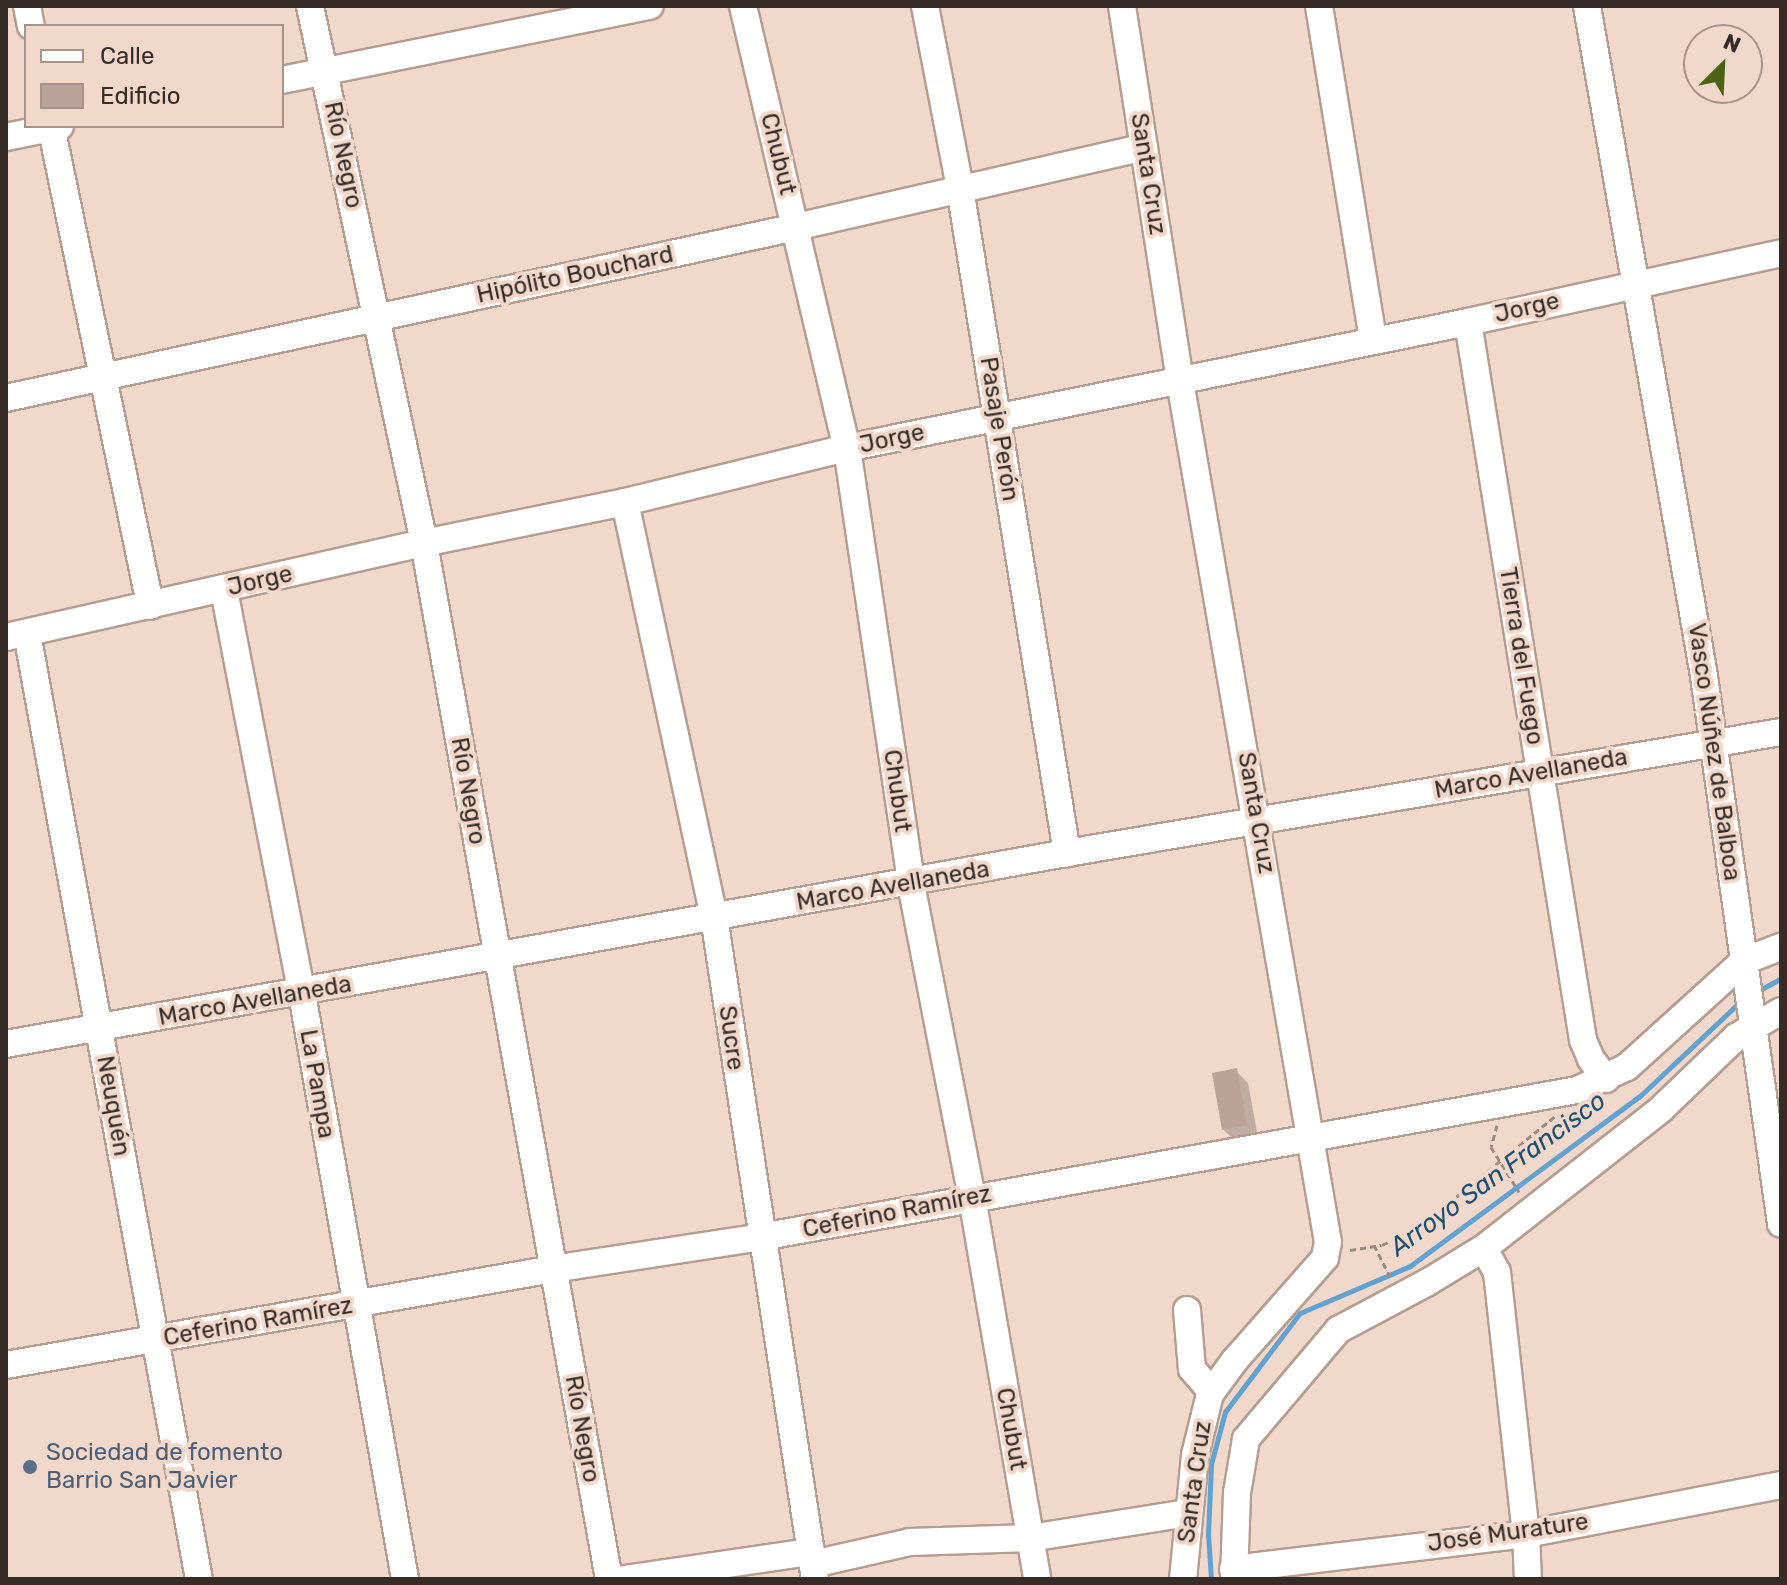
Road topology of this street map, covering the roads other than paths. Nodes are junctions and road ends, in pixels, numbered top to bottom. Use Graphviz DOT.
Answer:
graph roads {
  1 [pos="310,6"];
  2 [pos="650,6"];
  3 [pos="743,6"];
  4 [pos="925,6"];
  5 [pos="1122,6"];
  6 [pos="1319,6"];
  7 [pos="1587,6"];
  8 [pos="325,71"];
  9 [pos="284,80"];
  10 [pos="49,128"];
  11 [pos="54,128"];
  12 [pos="6,137"];
  13 [pos="1144,147"];
  14 [pos="960,188"];
  15 [pos="796,227"];
  16 [pos="1781,253"];
  17 [pos="1636,282"];
  18 [pos="377,318"];
  19 [pos="1468,322"];
  20 [pos="1373,339"];
  21 [pos="104,378"];
  22 [pos="1180,381"];
  23 [pos="6,398"];
  24 [pos="998,417"];
  25 [pos="847,448"];
  26 [pos="625,502"];
  27 [pos="424,543"];
  28 [pos="224,590"];
  29 [pos="150,606"];
  30 [pos="16,635"];
  31 [pos="1781,732"];
  32 [pos="1714,742"];
  33 [pos="1539,774"];
  34 [pos="1258,821"];
  35 [pos="1067,853"];
  36 [pos="911,884"];
  37 [pos="714,917"];
  38 [pos="1781,947"];
  39 [pos="498,956"];
  40 [pos="1744,968"];
  41 [pos="302,994"];
  42 [pos="1781,1011"];
  43 [pos="1750,1019"];
  44 [pos="99,1028"];
  45 [pos="6,1044"];
  46 [pos="1606,1079"];
  47 [pos="1310,1139"];
  48 [pos="1778,1180"];
  49 [pos="972,1197"];
  50 [pos="1781,1224"];
  51 [pos="761,1237"];
  52 [pos="1484,1248"];
  53 [pos="553,1269"];
  54 [pos="355,1305"];
  55 [pos="1187,1310"];
  56 [pos="154,1340"];
  57 [pos="6,1365"];
  58 [pos="1212,1392"];
  59 [pos="1781,1485"];
  60 [pos="1187,1513"];
  61 [pos="1526,1534"];
  62 [pos="1030,1538"];
  63 [pos="813,1565"];
  64 [pos="1234,1574"];
  65 [pos="199,1579"];
  66 [pos="405,1579"];
  67 [pos="609,1579"];
  68 [pos="625,1579"];
  69 [pos="1037,1579"];
  70 [pos="1183,1579"];
  71 [pos="1528,1579"];
  1 -- 8 [label="street, Río Negro"];
  2 -- 8 [label="street"];
  3 -- 15 [label="street, Chubut"];
  4 -- 14 [label="street, Pasaje Perón"];
  5 -- 13 [label="street, Santa Cruz"];
  6 -- 20 [label="street"];
  7 -- 17 [label="street, Vasco Núñez de Balboa"];
  8 -- 9 [label="street"];
  8 -- 18 [label="street, Río Negro"];
  10 -- 12 [label="street"];
  11 -- 21 [label="street"];
  13 -- 14 [label="street, Hipólito Bouchard"];
  13 -- 22 [label="street, Santa Cruz"];
  14 -- 15 [label="street, Hipólito Bouchard"];
  14 -- 24 [label="street, Pasaje Perón"];
  15 -- 18 [label="street, Hipólito Bouchard"];
  15 -- 25 [label="street, Chubut"];
  16 -- 17 [label="street, Jorge"];
  17 -- 19 [label="street, Jorge"];
  17 -- 32 [label="street, Vasco Núñez de Balboa"];
  18 -- 21 [label="street, Hipólito Bouchard"];
  18 -- 27 [label="street, Río Negro"];
  19 -- 20 [label="street, Jorge"];
  19 -- 33 [label="street, Tierra del Fuego"];
  20 -- 22 [label="street, Jorge"];
  21 -- 23 [label="street, Hipólito Bouchard"];
  21 -- 29 [label="street"];
  22 -- 24 [label="street, Jorge"];
  22 -- 34 [label="street, Santa Cruz"];
  24 -- 25 [label="street, Jorge"];
  24 -- 35 [label="street, Pasaje Perón"];
  25 -- 26 [label="street, Jorge"];
  25 -- 36 [label="street, Chubut"];
  26 -- 27 [label="street, Jorge"];
  26 -- 37 [label="street, Sucre"];
  27 -- 28 [label="street, Jorge"];
  27 -- 39 [label="street, Río Negro"];
  28 -- 29 [label="street, Jorge"];
  28 -- 41 [label="street, La Pampa"];
  29 -- 30 [label="street, Jorge"];
  30 -- 44 [label="street, Neuquén"];
  31 -- 32 [label="street, Marco Avellaneda"];
  32 -- 33 [label="street, Marco Avellaneda"];
  32 -- 40 [label="street, Vasco Núñez de Balboa"];
  33 -- 34 [label="street, Marco Avellaneda"];
  33 -- 46 [label="street, Tierra del Fuego"];
  34 -- 35 [label="street, Marco Avellaneda"];
  34 -- 47 [label="street, Santa Cruz"];
  35 -- 36 [label="street, Marco Avellaneda"];
  36 -- 37 [label="street, Marco Avellaneda"];
  36 -- 49 [label="street, Chubut"];
  37 -- 39 [label="street, Marco Avellaneda"];
  37 -- 51 [label="street, Sucre"];
  38 -- 40 [label="street"];
  39 -- 41 [label="street, Marco Avellaneda"];
  39 -- 53 [label="street, Río Negro"];
  40 -- 43 [label="street, Vasco Núñez de Balboa"];
  40 -- 46 [label="street, Ceferino Ramírez"];
  41 -- 44 [label="street, Marco Avellaneda"];
  41 -- 54 [label="street, La Pampa"];
  42 -- 43 [label="street, Santa Cruz"];
  43 -- 48 [label="street, Vasco Núñez de Balboa"];
  43 -- 52 [label="street, Santa Cruz"];
  44 -- 45 [label="street, Marco Avellaneda"];
  44 -- 56 [label="street, Neuquén"];
  46 -- 47 [label="street, Ceferino Ramírez"];
  47 -- 49 [label="street, Ceferino Ramírez"];
  47 -- 58 [label="street, Santa Cruz"];
  48 -- 50 [label="street, Vasco Núñez de Balboa"];
  49 -- 51 [label="street, Ceferino Ramírez"];
  49 -- 62 [label="street, Chubut"];
  51 -- 53 [label="street, Ceferino Ramírez"];
  51 -- 63 [label="street, Sucre"];
  52 -- 61 [label="street"];
  52 -- 64 [label="street, Santa Cruz"];
  53 -- 54 [label="street, Ceferino Ramírez"];
  53 -- 67 [label="street, Río Negro"];
  54 -- 56 [label="street, Ceferino Ramírez"];
  54 -- 66 [label="street, La Pampa"];
  55 -- 58 [label="street"];
  56 -- 57 [label="street, Ceferino Ramírez"];
  56 -- 65 [label="street, Neuquén"];
  58 -- 60 [label="street, Santa Cruz"];
  59 -- 61 [label="street, José Murature"];
  60 -- 62 [label="street"];
  60 -- 70 [label="street, Santa Cruz"];
  61 -- 64 [label="street, José Murature"];
  61 -- 71 [label="street"];
  62 -- 63 [label="street"];
  62 -- 69 [label="street, Chubut"];
  63 -- 68 [label="street"];
}
